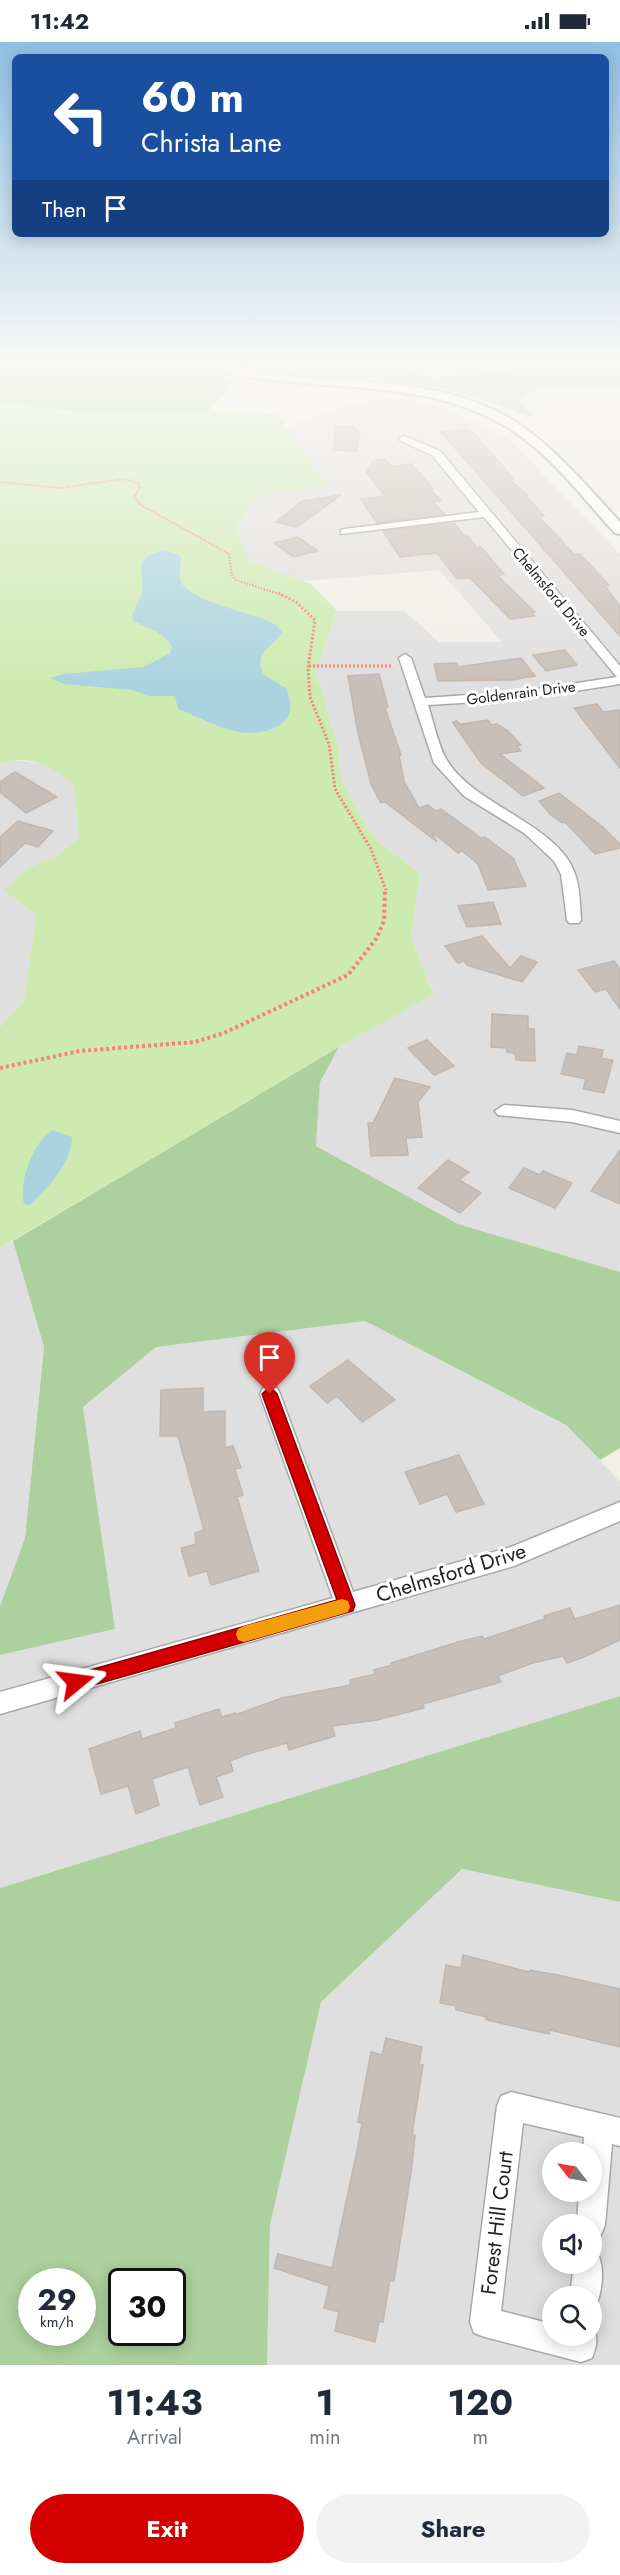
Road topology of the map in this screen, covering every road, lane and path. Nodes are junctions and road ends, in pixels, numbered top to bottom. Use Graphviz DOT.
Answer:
graph roads {
  1 [pos="451,471"];
  2 [pos="563,471"];
  3 [pos="2,482"];
  4 [pos="485,514"];
  5 [pos="620,530"];
  6 [pos="345,532"];
  7 [pos="405,658"];
  8 [pos="309,666"];
  9 [pos="392,666"];
  10 [pos="620,674"];
  11 [pos="620,680"];
  12 [pos="422,702"];
  13 [pos="574,920"];
  14 [pos="0,1068"];
  15 [pos="504,1111"];
  16 [pos="620,1127"];
  17 [pos="270,1394"];
  18 [pos="620,1511"];
  19 [pos="347,1605"];
  20 [pos="0,1703"];
  21 [pos="610,2129"];
  22 [pos="593,2214"];
  23 [pos="542,2337"];
  1 -- 4 [label="street, Chelmsford Drive"];
  2 -- 5 [label="street"];
  3 -- 8 [label="path"];
  4 -- 6 [label="street"];
  4 -- 10 [label="street, Chelmsford Drive"];
  7 -- 12 [label="street"];
  8 -- 9 [label="path"];
  8 -- 14 [label="path"];
  11 -- 12 [label="street, Goldenrain Drive"];
  12 -- 13 [label="street"];
  15 -- 16 [label="street"];
  17 -- 19 [label="street"];
  18 -- 19 [label="street, Chelmsford Drive"];
  19 -- 20 [label="street, Chelmsford Drive"];
  21 -- 22 [label="street, Forest Hill Court"];
  21 -- 23 [label="street, Forest Hill Court"];
}
